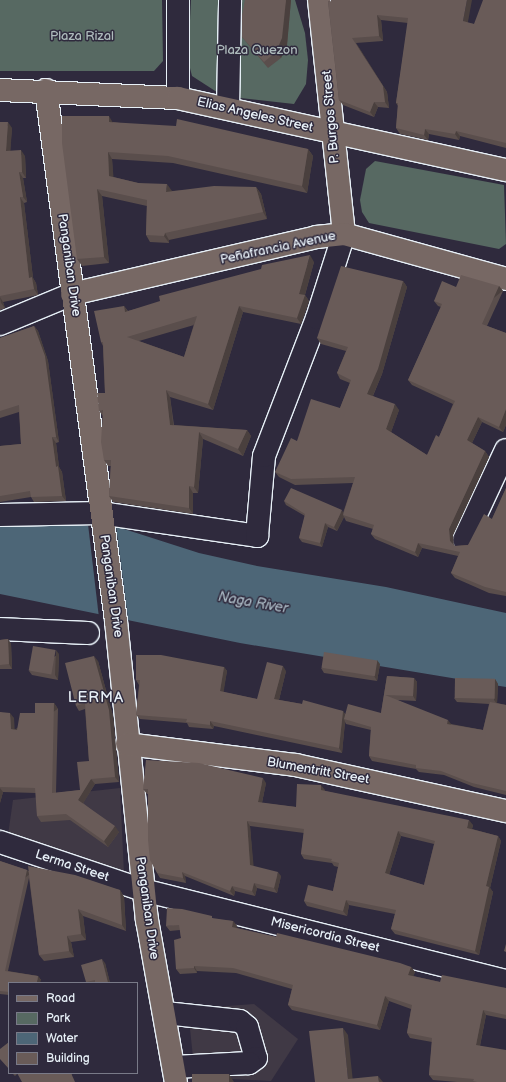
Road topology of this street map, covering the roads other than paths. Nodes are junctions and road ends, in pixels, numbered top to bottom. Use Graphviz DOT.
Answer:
graph roads {
  1 [pos="178,0"];
  2 [pos="230,0"];
  3 [pos="322,6"];
  4 [pos="0,90"];
  5 [pos="46,90"];
  6 [pos="178,98"];
  7 [pos="228,108"];
  8 [pos="332,133"];
  9 [pos="506,170"];
  10 [pos="344,234"];
  11 [pos="506,279"];
  12 [pos="72,294"];
  13 [pos="0,324"];
  14 [pos="506,450"];
  15 [pos="0,515"];
  16 [pos="101,516"];
  17 [pos="464,540"];
  18 [pos="0,629"];
  19 [pos="88,633"];
  20 [pos="127,744"];
  21 [pos="506,811"];
  22 [pos="0,842"];
  23 [pos="143,890"];
  24 [pos="506,981"];
  25 [pos="165,1013"];
  26 [pos="175,1075"];
  1 -- 6 [label="street"];
  2 -- 7 [label="street"];
  3 -- 8 [label="main road, P. Burgos Street"];
  4 -- 5 [label="main road, Elias Angeles Street"];
  5 -- 6 [label="main road, Elias Angeles Street"];
  5 -- 12 [label="main road, Panganiban Drive"];
  6 -- 7 [label="main road, Elias Angeles Street"];
  7 -- 8 [label="main road, Elias Angeles Street"];
  8 -- 9 [label="main road, Elias Angeles Street"];
  8 -- 10 [label="main road, P. Burgos Street"];
  10 -- 11 [label="main road, Peñafrancia Avenue"];
  10 -- 12 [label="main road, Peñafrancia Avenue"];
  10 -- 16 [label="street"];
  12 -- 13 [label="street"];
  12 -- 16 [label="main road, Panganiban Drive"];
  14 -- 17 [label="street"];
  15 -- 16 [label="street"];
  16 -- 20 [label="main road, Panganiban Drive"];
  18 -- 19 [label="street"];
  20 -- 21 [label="main road, Blumentritt Street"];
  20 -- 23 [label="main road, Panganiban Drive"];
  22 -- 23 [label="street, Lerma Street"];
  23 -- 24 [label="street, Misericordia Street"];
  23 -- 25 [label="main road, Panganiban Drive"];
  25 -- 26 [label="main road, Panganiban Drive"];
  25 -- 26 [label="street"];
}
